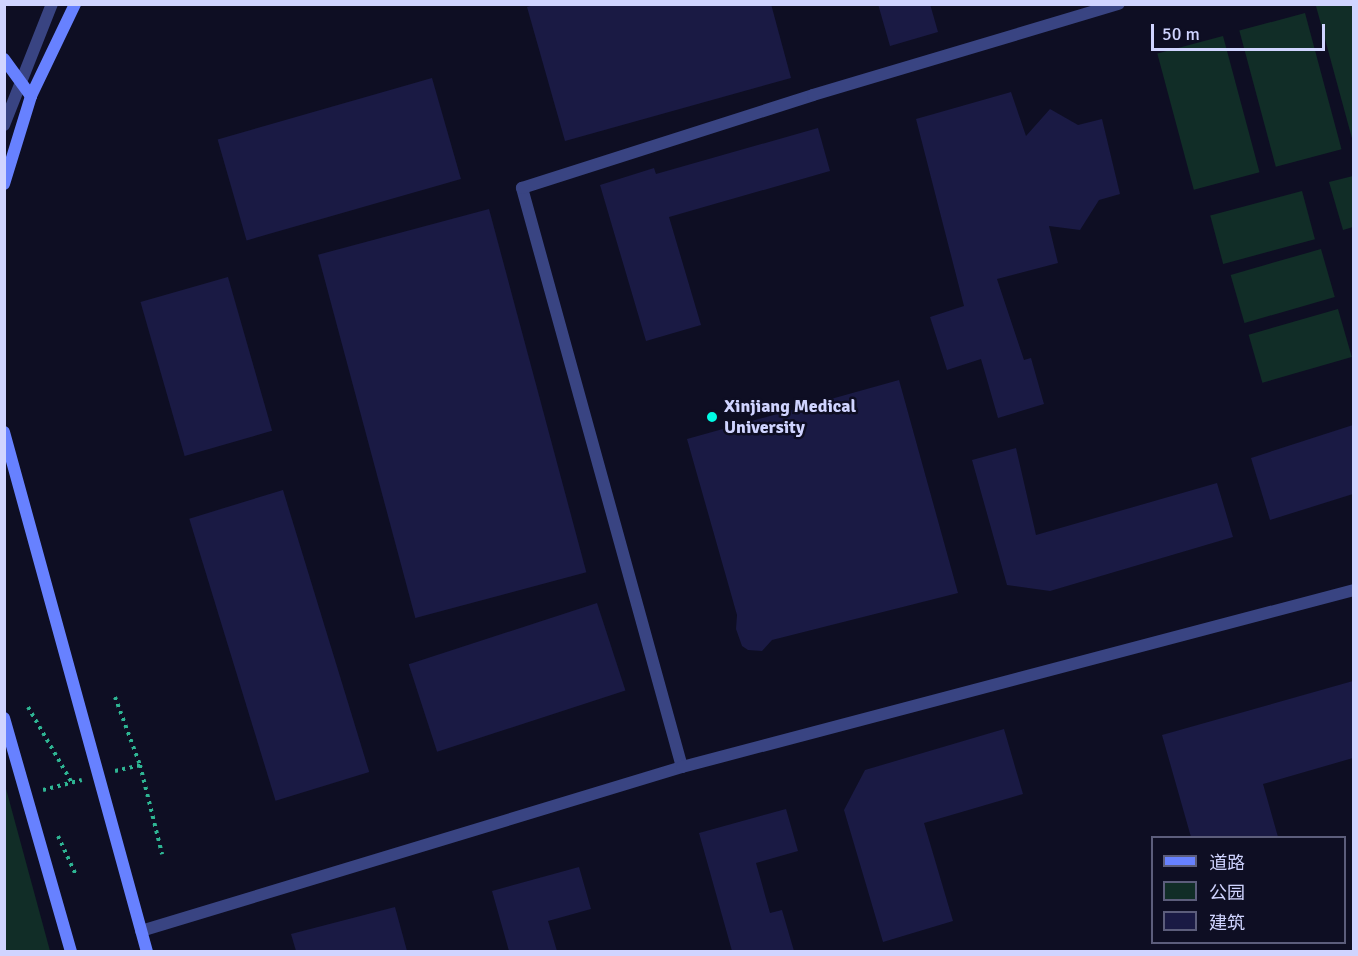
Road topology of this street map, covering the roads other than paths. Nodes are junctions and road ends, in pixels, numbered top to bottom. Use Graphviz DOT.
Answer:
graph roads {
  1 [pos="52,4"];
  2 [pos="75,4"];
  3 [pos="1119,4"];
  4 [pos="4,59"];
  5 [pos="22,84"];
  6 [pos="31,96"];
  7 [pos="4,125"];
  8 [pos="4,184"];
  9 [pos="4,432"];
  10 [pos="1353,590"];
  11 [pos="4,718"];
  12 [pos="682,767"];
  13 [pos="141,931"];
  14 [pos="71,951"];
  15 [pos="147,951"];
  1 -- 5 [label="street"];
  2 -- 6 [label="main road"];
  3 -- 12 [label="street"];
  4 -- 5 [label="main road"];
  5 -- 6 [label="main road"];
  5 -- 7 [label="street"];
  6 -- 8 [label="main road"];
  9 -- 13 [label="main road"];
  10 -- 12 [label="street"];
  11 -- 14 [label="main road"];
  12 -- 13 [label="street"];
  13 -- 15 [label="main road"];
}
